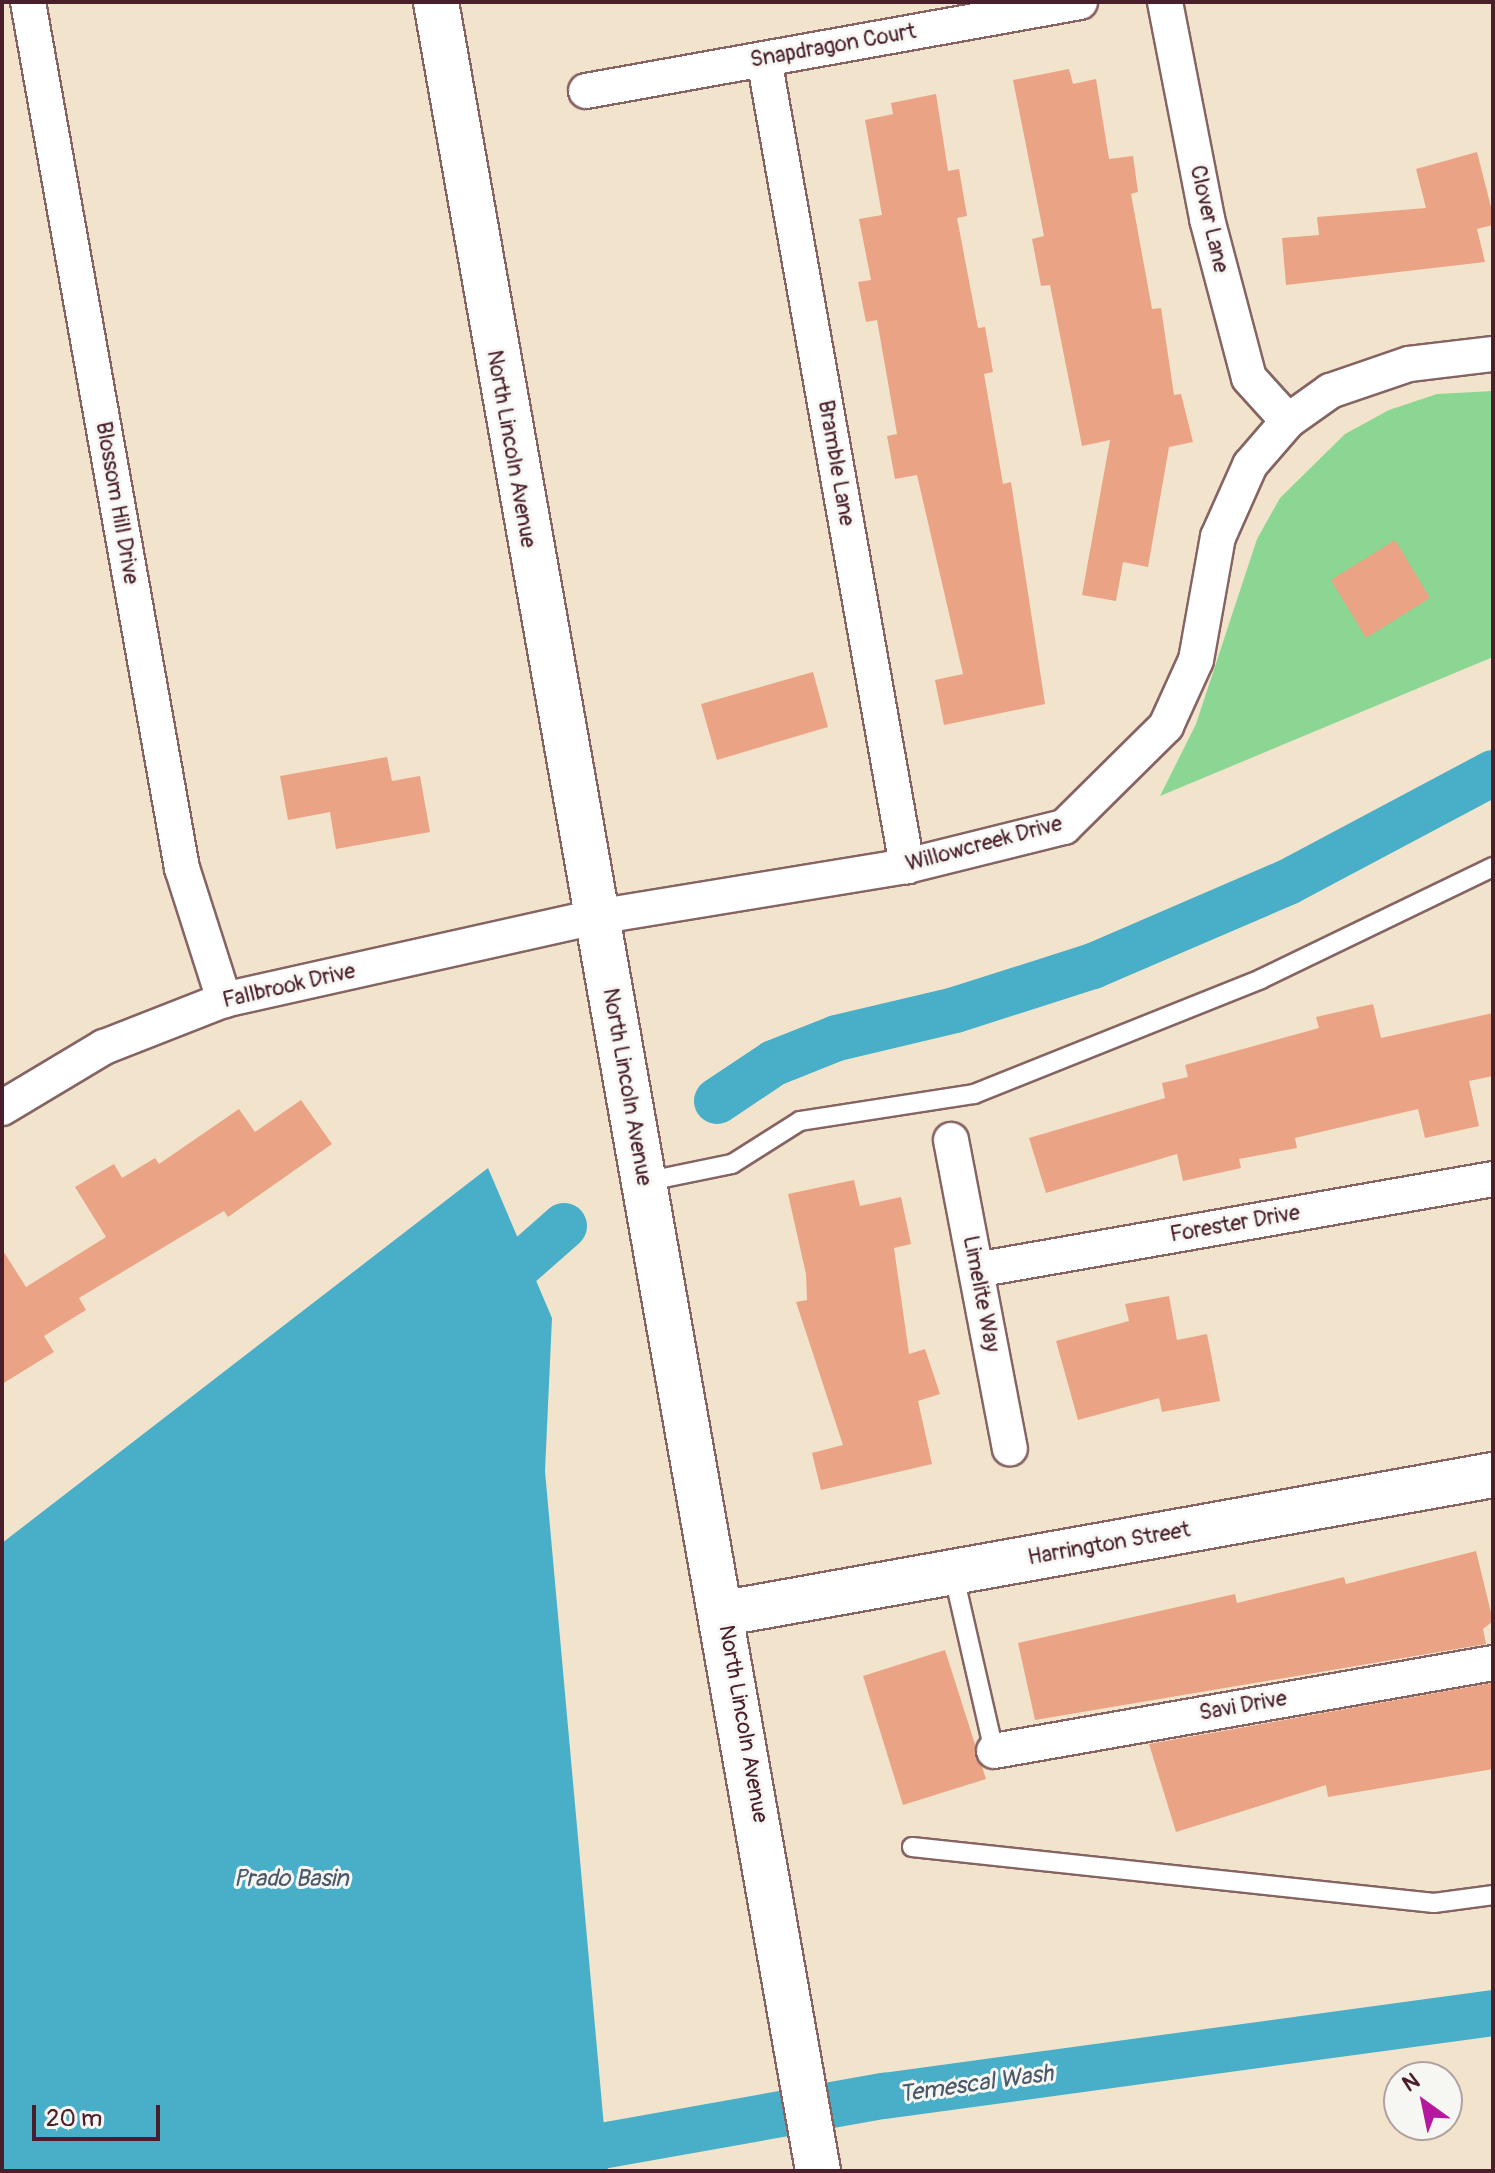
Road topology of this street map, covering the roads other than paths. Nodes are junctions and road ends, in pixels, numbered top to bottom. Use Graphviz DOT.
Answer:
graph roads {
  1 [pos="28,2"];
  2 [pos="436,2"];
  3 [pos="1080,2"];
  4 [pos="1165,2"];
  5 [pos="764,59"];
  6 [pos="586,91"];
  7 [pos="1493,354"];
  8 [pos="1288,421"];
  9 [pos="907,866"];
  10 [pos="1493,867"];
  11 [pos="596,917"];
  12 [pos="224,1000"];
  13 [pos="2,1108"];
  14 [pos="951,1140"];
  15 [pos="1493,1179"];
  16 [pos="644,1182"];
  17 [pos="976,1270"];
  18 [pos="1010,1448"];
  19 [pos="1493,1475"];
  20 [pos="953,1572"];
  21 [pos="725,1613"];
  22 [pos="1493,1663"];
  23 [pos="994,1751"];
  24 [pos="912,1847"];
  25 [pos="1493,1895"];
  26 [pos="818,2171"];
  1 -- 12 [label="street, Blossom Hill Drive"];
  2 -- 11 [label="main road, North Lincoln Avenue"];
  3 -- 5 [label="street, Snapdragon Court"];
  4 -- 8 [label="street, Clover Lane"];
  5 -- 6 [label="street, Snapdragon Court"];
  5 -- 9 [label="street, Bramble Lane"];
  7 -- 8 [label="street, Willowcreek Drive"];
  8 -- 9 [label="street, Willowcreek Drive"];
  9 -- 11 [label="street, Willowcreek Drive"];
  10 -- 16 [label="lane"];
  11 -- 12 [label="street, Fallbrook Drive"];
  11 -- 16 [label="main road, North Lincoln Avenue"];
  12 -- 13 [label="street, Fallbrook Drive"];
  14 -- 17 [label="street, Limelite Way"];
  15 -- 17 [label="street, Forester Drive"];
  16 -- 21 [label="main road, North Lincoln Avenue"];
  17 -- 18 [label="street, Limelite Way"];
  19 -- 20 [label="main road, Harrington Street"];
  20 -- 21 [label="main road, Harrington Street"];
  20 -- 23 [label="lane"];
  21 -- 26 [label="main road, North Lincoln Avenue"];
  22 -- 23 [label="street, Savi Drive"];
  24 -- 25 [label="lane"];
}
